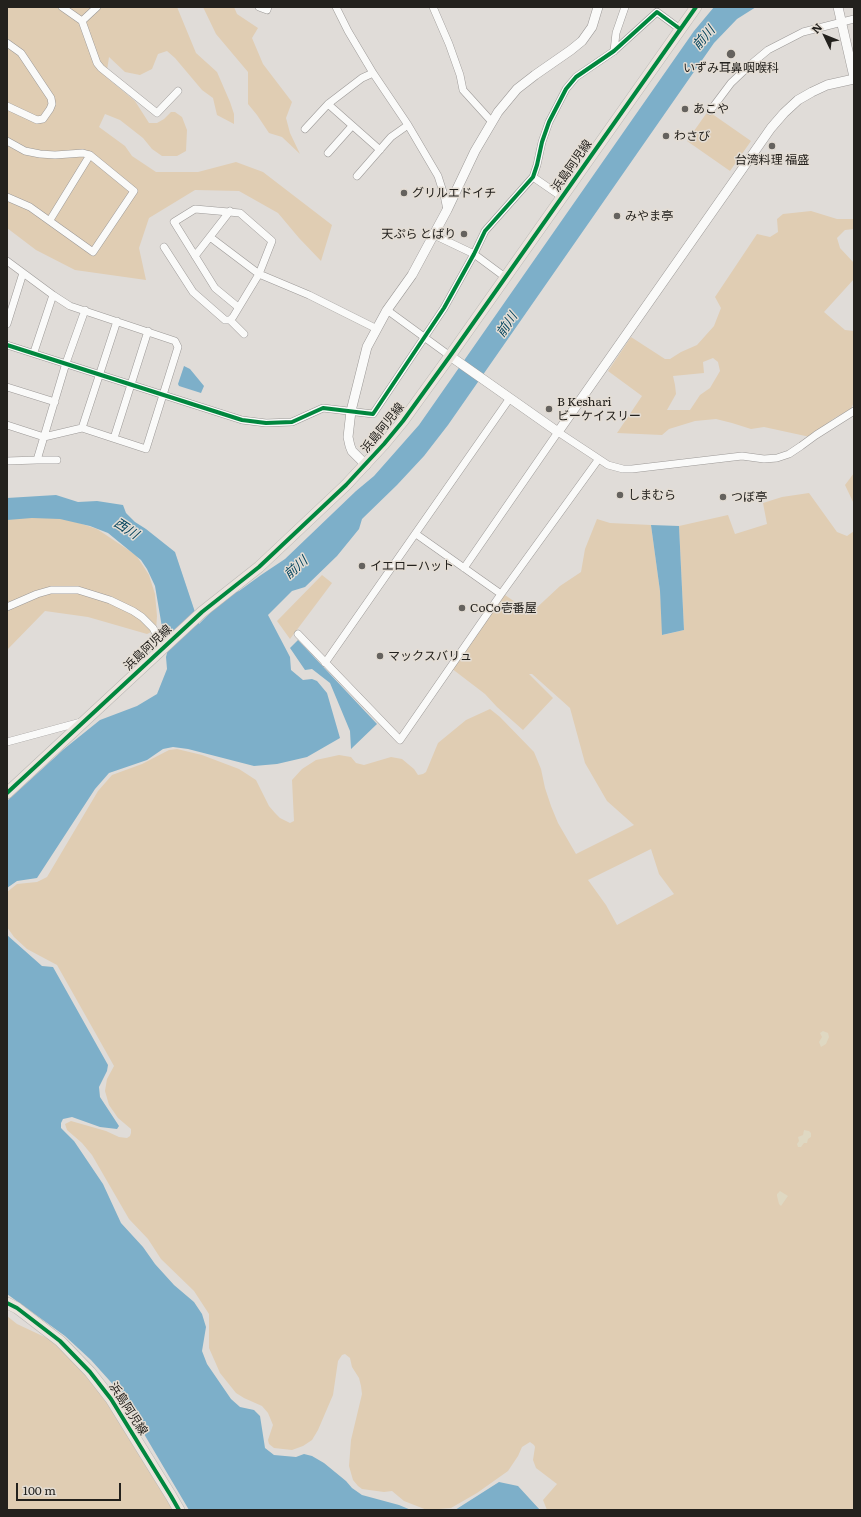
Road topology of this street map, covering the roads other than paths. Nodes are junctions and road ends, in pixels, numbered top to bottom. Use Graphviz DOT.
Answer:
graph roads {
  1 [pos="62,7"];
  2 [pos="97,7"];
  3 [pos="260,7"];
  4 [pos="268,7"];
  5 [pos="336,7"];
  6 [pos="433,7"];
  7 [pos="598,7"];
  8 [pos="625,7"];
  9 [pos="696,7"];
  10 [pos="838,7"];
  11 [pos="854,20"];
  12 [pos="82,21"];
  13 [pos="842,22"];
  14 [pos="680,29"];
  15 [pos="7,44"];
  16 [pos="614,51"];
  17 [pos="373,73"];
  18 [pos="854,78"];
  19 [pos="178,91"];
  20 [pos="328,104"];
  21 [pos="7,106"];
  22 [pos="710,111"];
  23 [pos="492,122"];
  24 [pos="408,125"];
  25 [pos="352,126"];
  26 [pos="305,129"];
  27 [pos="7,141"];
  28 [pos="380,150"];
  29 [pos="328,153"];
  30 [pos="90,155"];
  31 [pos="357,176"];
  32 [pos="533,177"];
  33 [pos="7,197"];
  34 [pos="562,198"];
  35 [pos="447,210"];
  36 [pos="230,211"];
  37 [pos="50,220"];
  38 [pos="434,235"];
  39 [pos="210,237"];
  40 [pos="164,247"];
  41 [pos="474,254"];
  42 [pos="195,256"];
  43 [pos="7,261"];
  44 [pos="23,273"];
  45 [pos="259,274"];
  46 [pos="506,277"];
  47 [pos="53,295"];
  48 [pos="238,307"];
  49 [pos="84,310"];
  50 [pos="387,310"];
  51 [pos="230,320"];
  52 [pos="117,321"];
  53 [pos="7,324"];
  54 [pos="377,328"];
  55 [pos="148,331"];
  56 [pos="244,334"];
  57 [pos="425,338"];
  58 [pos="7,345"];
  59 [pos="34,352"];
  60 [pos="453,358"];
  61 [pos="66,363"];
  62 [pos="100,374"];
  63 [pos="132,384"];
  64 [pos="7,387"];
  65 [pos="164,395"];
  66 [pos="510,398"];
  67 [pos="55,402"];
  68 [pos="854,410"];
  69 [pos="351,411"];
  70 [pos="7,426"];
  71 [pos="82,428"];
  72 [pos="558,432"];
  73 [pos="44,437"];
  74 [pos="114,438"];
  75 [pos="37,460"];
  76 [pos="57,460"];
  77 [pos="598,460"];
  78 [pos="7,461"];
  79 [pos="366,465"];
  80 [pos="416,534"];
  81 [pos="464,568"];
  82 [pos="501,594"];
  83 [pos="7,608"];
  84 [pos="298,634"];
  85 [pos="164,646"];
  86 [pos="325,663"];
  87 [pos="85,721"];
  88 [pos="7,742"];
  89 [pos="7,793"];
  90 [pos="7,1302"];
  91 [pos="179,1510"];
  1 -- 12 [label="street"];
  2 -- 12 [label="street"];
  3 -- 4 [label="street"];
  5 -- 17 [label="street"];
  6 -- 23 [label="street"];
  7 -- 23 [label="street"];
  8 -- 16 [label="street"];
  9 -- 14 [label="main road, 浜島阿児線"];
  10 -- 13 [label="street"];
  11 -- 13 [label="street"];
  12 -- 19 [label="street"];
  13 -- 18 [label="street"];
  13 -- 22 [label="street"];
  14 -- 16 [label="street"];
  14 -- 34 [label="main road, 浜島阿児線"];
  15 -- 21 [label="street"];
  16 -- 32 [label="street"];
  17 -- 20 [label="street"];
  17 -- 24 [label="street"];
  18 -- 72 [label="street"];
  20 -- 25 [label="street"];
  20 -- 26 [label="street"];
  23 -- 35 [label="street"];
  24 -- 28 [label="street"];
  24 -- 35 [label="street"];
  25 -- 28 [label="street"];
  25 -- 29 [label="street"];
  27 -- 30 [label="street"];
  28 -- 31 [label="street"];
  30 -- 37 [label="street"];
  30 -- 37 [label="street"];
  32 -- 34 [label="street"];
  32 -- 41 [label="street"];
  33 -- 37 [label="street"];
  34 -- 46 [label="main road, 浜島阿児線"];
  35 -- 38 [label="street"];
  36 -- 39 [label="street"];
  36 -- 42 [label="street"];
  36 -- 45 [label="street"];
  38 -- 41 [label="street"];
  38 -- 50 [label="street"];
  39 -- 42 [label="street"];
  39 -- 45 [label="street"];
  40 -- 51 [label="street"];
  41 -- 46 [label="street"];
  41 -- 57 [label="street"];
  42 -- 48 [label="street"];
  43 -- 44 [label="street"];
  44 -- 47 [label="street"];
  44 -- 53 [label="street"];
  45 -- 48 [label="street"];
  45 -- 54 [label="street"];
  46 -- 60 [label="main road, 浜島阿児線"];
  47 -- 49 [label="street"];
  47 -- 59 [label="street"];
  48 -- 51 [label="street"];
  49 -- 52 [label="street"];
  49 -- 61 [label="street"];
  50 -- 54 [label="street"];
  50 -- 57 [label="street"];
  51 -- 56 [label="street"];
  52 -- 55 [label="street"];
  52 -- 62 [label="street"];
  54 -- 69 [label="street"];
  55 -- 63 [label="street"];
  55 -- 65 [label="street"];
  57 -- 60 [label="street"];
  57 -- 69 [label="street"];
  58 -- 59 [label="street"];
  59 -- 61 [label="street"];
  60 -- 66 [label="street"];
  60 -- 79 [label="main road, 浜島阿児線"];
  61 -- 62 [label="street"];
  61 -- 67 [label="street"];
  62 -- 63 [label="street"];
  62 -- 71 [label="street"];
  63 -- 65 [label="street"];
  63 -- 74 [label="street"];
  64 -- 67 [label="street"];
  65 -- 69 [label="street"];
  65 -- 74 [label="street"];
  66 -- 72 [label="street"];
  66 -- 80 [label="street"];
  67 -- 73 [label="street"];
  68 -- 77 [label="street"];
  69 -- 79 [label="street"];
  70 -- 73 [label="street"];
  71 -- 73 [label="street"];
  71 -- 74 [label="street"];
  72 -- 77 [label="street"];
  72 -- 81 [label="street"];
  73 -- 75 [label="street"];
  75 -- 76 [label="street"];
  75 -- 78 [label="street"];
  77 -- 82 [label="street"];
  79 -- 85 [label="main road, 浜島阿児線"];
  80 -- 81 [label="street"];
  80 -- 86 [label="street"];
  81 -- 82 [label="street"];
  82 -- 86 [label="street"];
  83 -- 85 [label="street"];
  84 -- 86 [label="street"];
  85 -- 87 [label="main road, 浜島阿児線"];
  87 -- 88 [label="street"];
  87 -- 89 [label="main road, 浜島阿児線"];
  90 -- 91 [label="main road, 浜島阿児線"];
}
